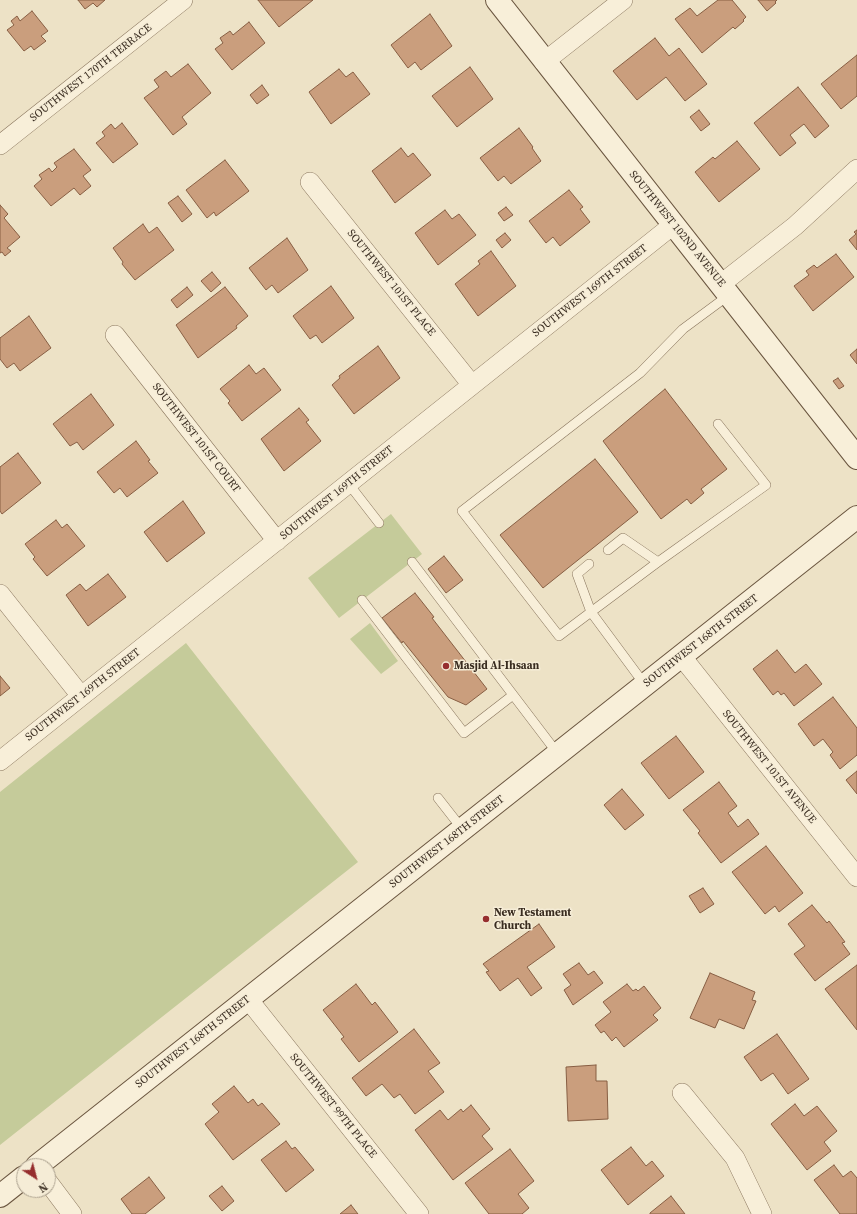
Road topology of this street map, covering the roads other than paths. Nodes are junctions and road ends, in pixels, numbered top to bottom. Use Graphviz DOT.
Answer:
graph roads {
  1 [pos="183,0"];
  2 [pos="497,0"];
  3 [pos="623,0"];
  4 [pos="544,62"];
  5 [pos="0,145"];
  6 [pos="857,169"];
  7 [pos="310,182"];
  8 [pos="673,225"];
  9 [pos="726,289"];
  10 [pos="115,336"];
  11 [pos="472,385"];
  12 [pos="718,424"];
  13 [pos="857,458"];
  14 [pos="348,483"];
  15 [pos="857,517"];
  16 [pos="379,523"];
  17 [pos="277,541"];
  18 [pos="608,550"];
  19 [pos="412,562"];
  20 [pos="658,562"];
  21 [pos="590,564"];
  22 [pos="0,594"];
  23 [pos="362,600"];
  24 [pos="591,612"];
  25 [pos="682,657"];
  26 [pos="645,685"];
  27 [pos="513,695"];
  28 [pos="81,696"];
  29 [pos="558,754"];
  30 [pos="0,761"];
  31 [pos="438,798"];
  32 [pos="462,830"];
  33 [pos="857,877"];
  34 [pos="248,999"];
  35 [pos="682,1093"];
  36 [pos="47,1158"];
  37 [pos="16,1183"];
  38 [pos="56,1193"];
  39 [pos="0,1196"];
  40 [pos="72,1214"];
  41 [pos="419,1214"];
  42 [pos="762,1214"];
  1 -- 5 [label="street, SOUTHWEST 170TH TERRACE"];
  2 -- 4 [label="street, SOUTHWEST 102ND AVENUE"];
  3 -- 4 [label="street"];
  4 -- 8 [label="street, SOUTHWEST 102ND AVENUE"];
  6 -- 9 [label="street"];
  7 -- 11 [label="street, SOUTHWEST 101ST PLACE"];
  8 -- 9 [label="street, SOUTHWEST 102ND AVENUE"];
  8 -- 11 [label="street, SOUTHWEST 169TH STREET"];
  9 -- 13 [label="street, SOUTHWEST 102ND AVENUE"];
  9 -- 24 [label="lane"];
  10 -- 17 [label="street, SOUTHWEST 101ST COURT"];
  11 -- 14 [label="street, SOUTHWEST 169TH STREET"];
  12 -- 20 [label="lane"];
  14 -- 16 [label="lane"];
  14 -- 17 [label="street, SOUTHWEST 169TH STREET"];
  15 -- 25 [label="street, SOUTHWEST 168TH STREET"];
  17 -- 28 [label="street, SOUTHWEST 169TH STREET"];
  18 -- 20 [label="lane"];
  19 -- 27 [label="lane"];
  20 -- 24 [label="lane"];
  21 -- 24 [label="lane"];
  22 -- 28 [label="street"];
  23 -- 27 [label="lane"];
  24 -- 26 [label="lane"];
  25 -- 26 [label="street, SOUTHWEST 168TH STREET"];
  25 -- 33 [label="street, SOUTHWEST 101ST AVENUE"];
  26 -- 29 [label="street, SOUTHWEST 168TH STREET"];
  27 -- 29 [label="lane"];
  28 -- 30 [label="street, SOUTHWEST 169TH STREET"];
  29 -- 32 [label="street, SOUTHWEST 168TH STREET"];
  31 -- 32 [label="lane"];
  32 -- 34 [label="street, SOUTHWEST 168TH STREET"];
  34 -- 36 [label="street, SOUTHWEST 168TH STREET"];
  34 -- 41 [label="street, SOUTHWEST 99TH PLACE"];
  35 -- 42 [label="street"];
  37 -- 39 [label="street"];
  38 -- 40 [label="street"];
}
